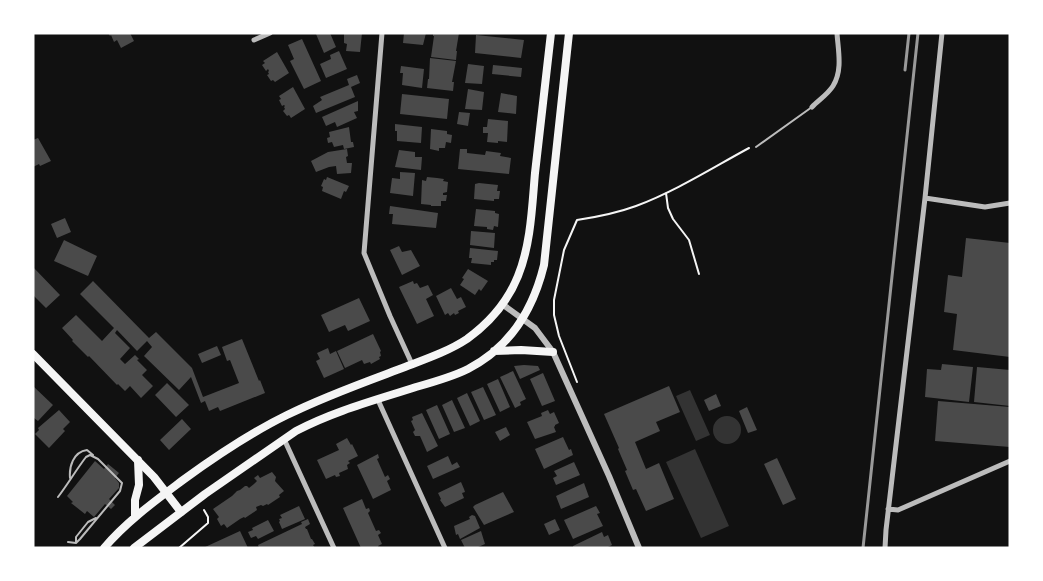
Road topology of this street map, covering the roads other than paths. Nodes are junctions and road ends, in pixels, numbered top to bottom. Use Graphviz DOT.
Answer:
graph roads {
  1 [pos="270,33"];
  2 [pos="382,33"];
  3 [pos="551,33"];
  4 [pos="569,33"];
  5 [pos="837,33"];
  6 [pos="942,33"];
  7 [pos="254,40"];
  8 [pos="812,107"];
  9 [pos="756,147"];
  10 [pos="925,198"];
  11 [pos="1010,203"];
  12 [pos="502,304"];
  13 [pos="523,319"];
  14 [pos="494,351"];
  15 [pos="553,352"];
  16 [pos="33,354"];
  17 [pos="412,364"];
  18 [pos="378,400"];
  19 [pos="284,439"];
  20 [pos="94,456"];
  21 [pos="138,460"];
  22 [pos="1010,461"];
  23 [pos="70,478"];
  24 [pos="167,492"];
  25 [pos="58,497"];
  26 [pos="888,509"];
  27 [pos="181,512"];
  28 [pos="135,516"];
  29 [pos="68,542"];
  30 [pos="104,548"];
  31 [pos="134,548"];
  32 [pos="334,548"];
  33 [pos="445,548"];
  34 [pos="639,548"];
  35 [pos="885,548"];
  1 -- 7 [label="street"];
  2 -- 17 [label="street"];
  3 -- 12 [label="main road"];
  4 -- 13 [label="main road"];
  5 -- 8 [label="street"];
  6 -- 10 [label="street"];
  8 -- 9 [label="lane"];
  10 -- 11 [label="street"];
  10 -- 26 [label="street"];
  12 -- 13 [label="street"];
  12 -- 17 [label="main road"];
  13 -- 14 [label="main road"];
  13 -- 15 [label="street"];
  14 -- 15 [label="main road"];
  14 -- 18 [label="main road"];
  15 -- 34 [label="street"];
  16 -- 21 [label="main road"];
  17 -- 24 [label="main road"];
  18 -- 19 [label="main road"];
  18 -- 33 [label="street"];
  19 -- 27 [label="main road"];
  19 -- 32 [label="street"];
  20 -- 23 [label="lane"];
  20 -- 23 [label="lane"];
  20 -- 29 [label="lane"];
  21 -- 24 [label="main road"];
  21 -- 28 [label="main road"];
  22 -- 26 [label="street"];
  23 -- 25 [label="lane"];
  24 -- 27 [label="main road"];
  24 -- 28 [label="main road"];
  26 -- 35 [label="street"];
  27 -- 31 [label="main road"];
  28 -- 30 [label="main road"];
}
